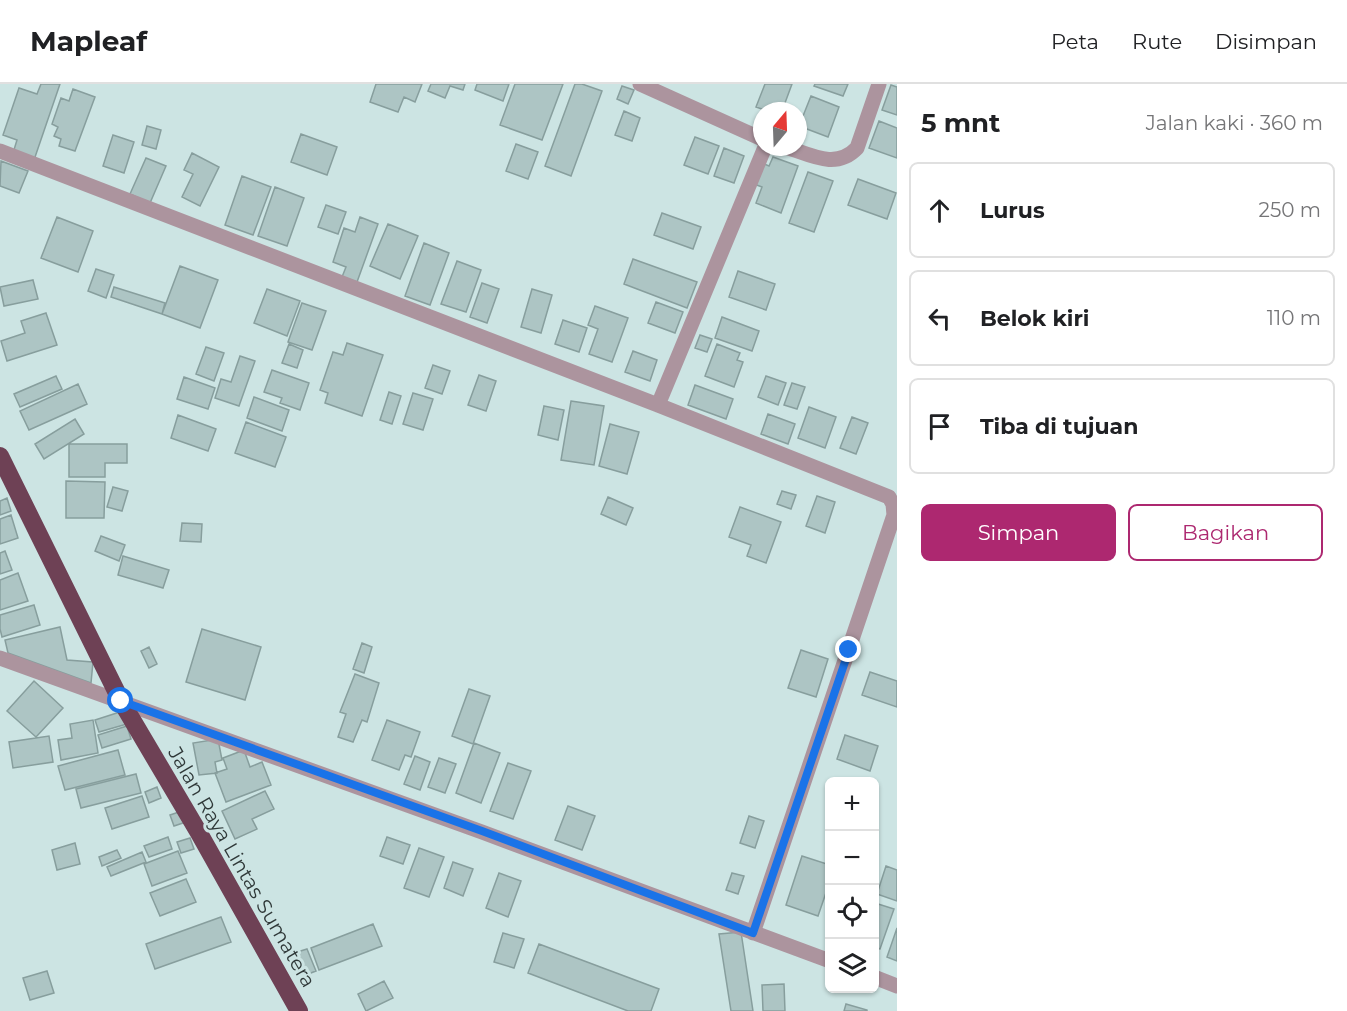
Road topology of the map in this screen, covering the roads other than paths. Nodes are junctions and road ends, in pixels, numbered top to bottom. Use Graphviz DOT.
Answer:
graph roads {
  1 [pos="640,84"];
  2 [pos="879,84"];
  3 [pos="753,135"];
  4 [pos="0,152"];
  5 [pos="807,154"];
  6 [pos="761,156"];
  7 [pos="658,405"];
  8 [pos="0,456"];
  9 [pos="0,658"];
  10 [pos="121,701"];
  11 [pos="753,933"];
  12 [pos="825,959"];
  13 [pos="879,979"];
  14 [pos="897,986"];
  15 [pos="299,1011"];
  1 -- 3 [label="street"];
  2 -- 5 [label="street"];
  4 -- 7 [label="street"];
  6 -- 7 [label="street"];
  7 -- 11 [label="street"];
  8 -- 10 [label="highway, Jalan Raya Lintas Sumatera"];
  9 -- 10 [label="street"];
  10 -- 11 [label="street"];
  10 -- 15 [label="highway, Jalan Raya Lintas Sumatera"];
  11 -- 12 [label="street"];
  13 -- 14 [label="street"];
}
